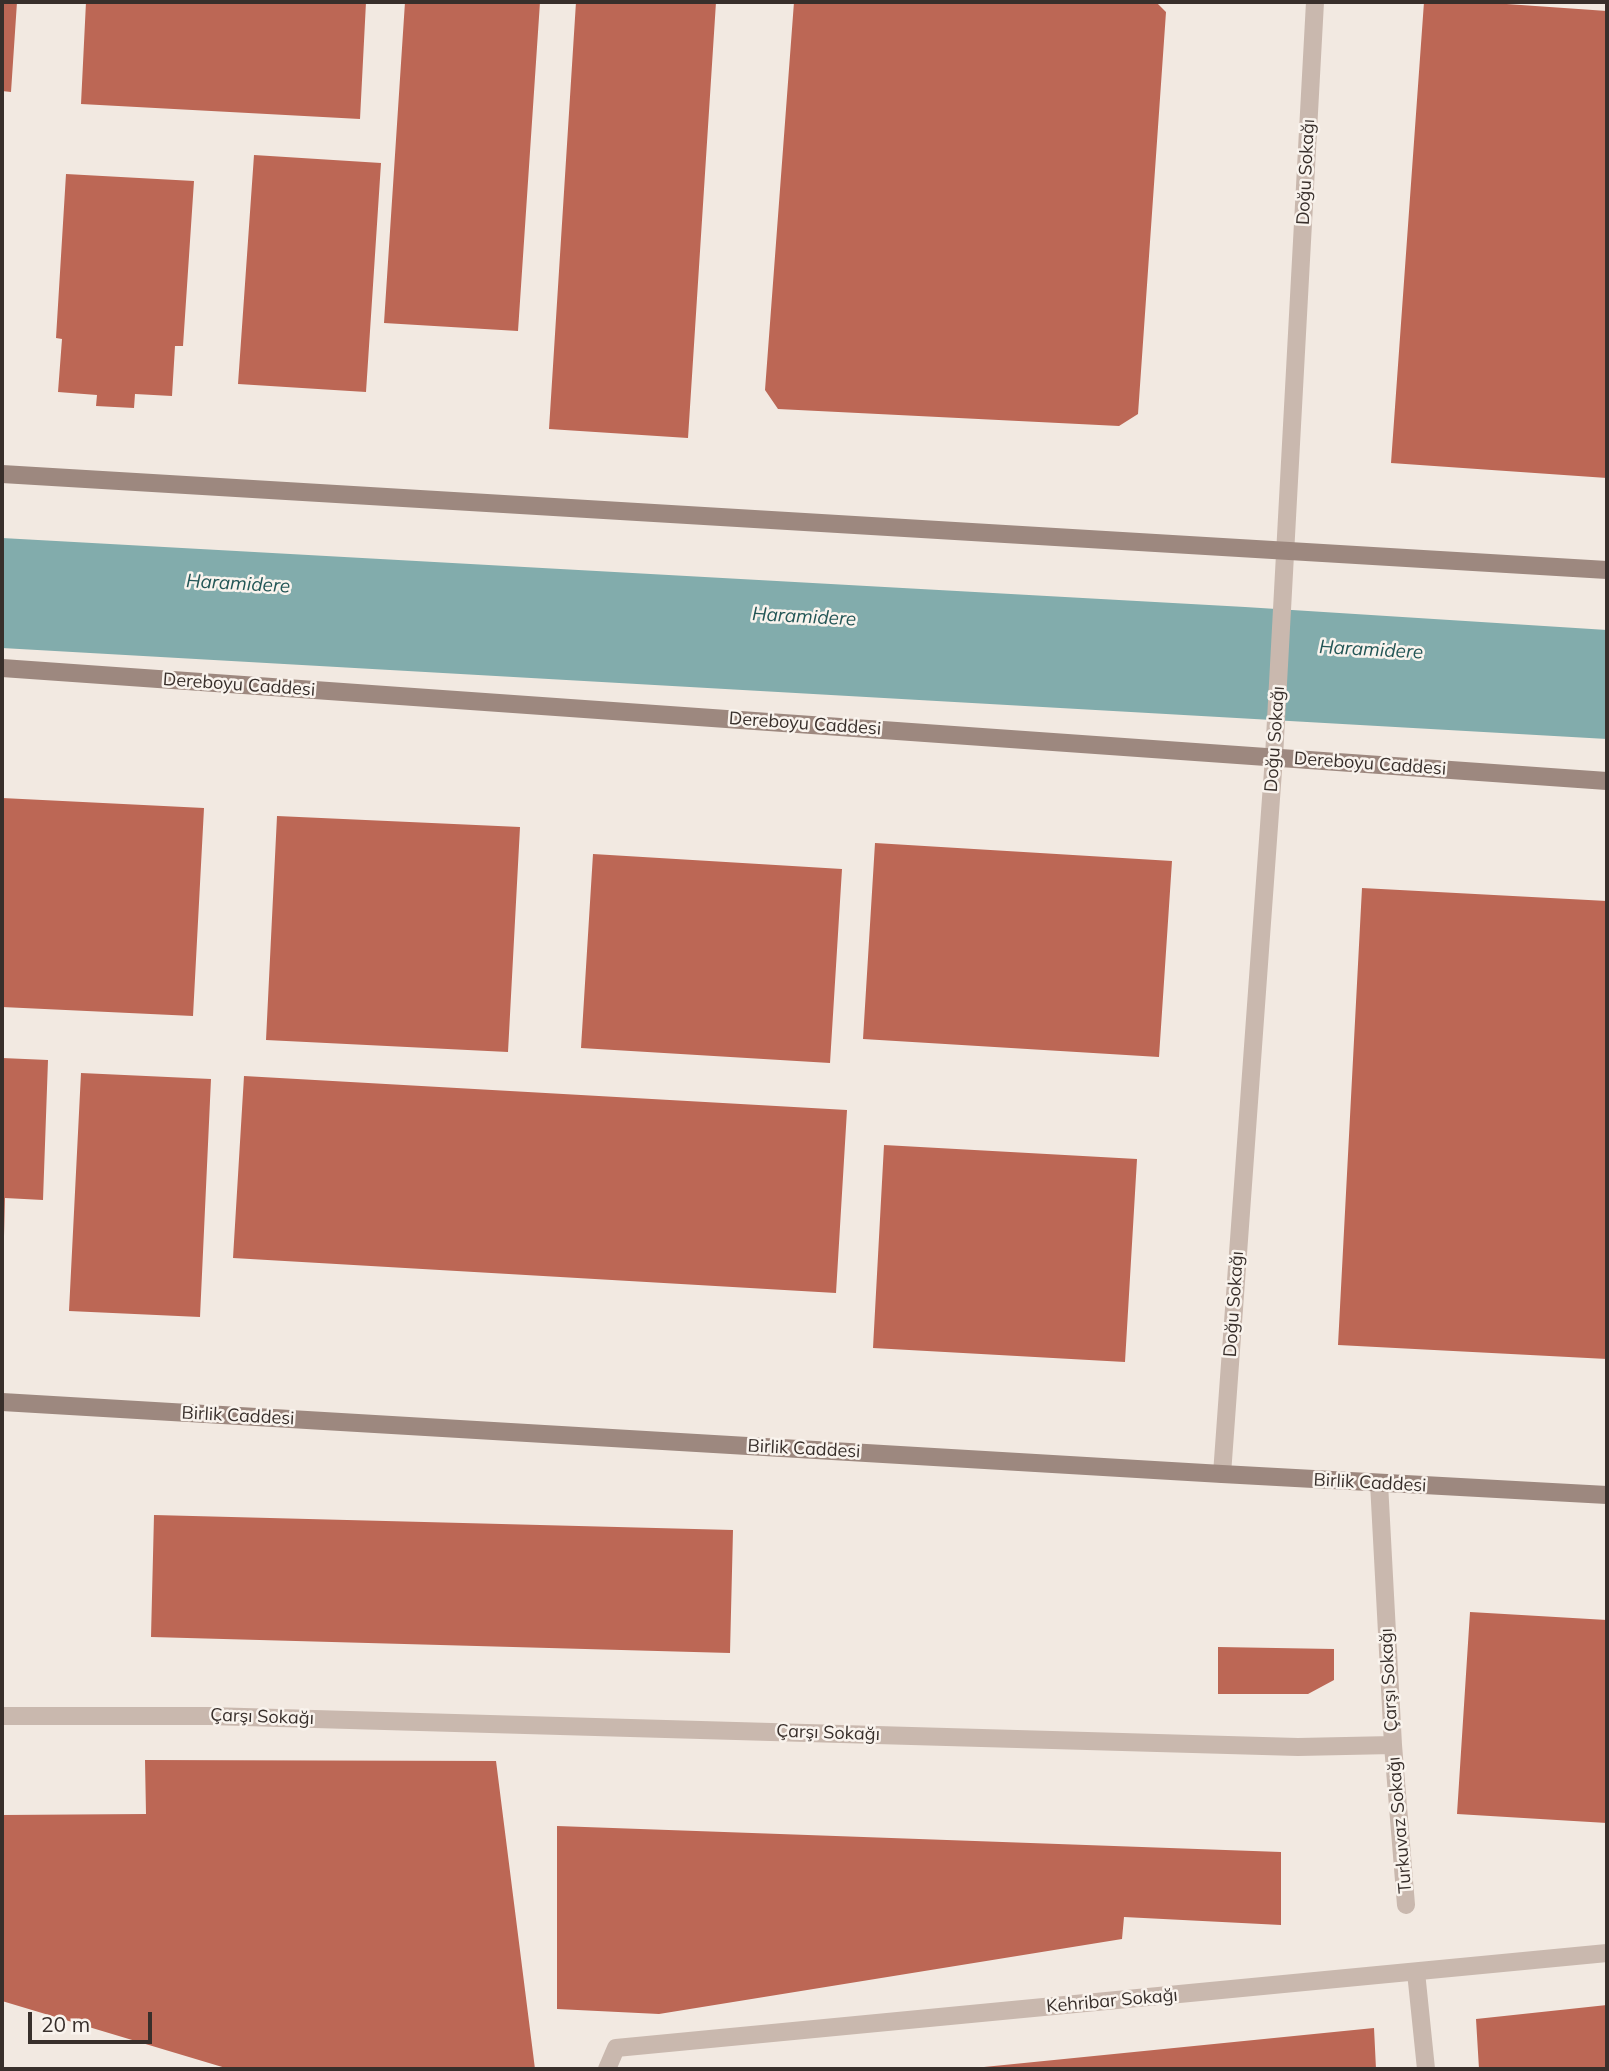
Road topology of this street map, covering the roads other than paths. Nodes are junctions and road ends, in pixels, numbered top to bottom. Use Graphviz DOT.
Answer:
graph roads {
  1 [pos="1315,2"];
  2 [pos="2,474"];
  3 [pos="1286,550"];
  4 [pos="1607,570"];
  5 [pos="2,668"];
  6 [pos="1274,757"];
  7 [pos="1607,781"];
  8 [pos="2,1402"];
  9 [pos="1222,1474"];
  10 [pos="1379,1483"];
  11 [pos="1607,1495"];
  12 [pos="2,1716"];
  13 [pos="1393,1745"];
  14 [pos="1406,1905"];
  15 [pos="1607,1953"];
  16 [pos="1416,1972"];
  17 [pos="607,2069"];
  18 [pos="1426,2069"];
  1 -- 3 [label="street, Doğu Sokağı"];
  2 -- 3 [label="street"];
  3 -- 4 [label="street"];
  3 -- 6 [label="street, Doğu Sokağı"];
  5 -- 6 [label="street, Dereboyu Caddesi"];
  6 -- 7 [label="street, Dereboyu Caddesi"];
  6 -- 9 [label="street, Doğu Sokağı"];
  8 -- 9 [label="street, Birlik Caddesi"];
  9 -- 10 [label="street, Birlik Caddesi"];
  10 -- 11 [label="street, Birlik Caddesi"];
  10 -- 13 [label="street, Çarşı Sokağı"];
  12 -- 13 [label="street, Çarşı Sokağı"];
  13 -- 14 [label="street, Turkuvaz Sokağı"];
  15 -- 16 [label="street, Kehribar Sokağı"];
  16 -- 17 [label="street, Kehribar Sokağı"];
  16 -- 18 [label="street"];
}
